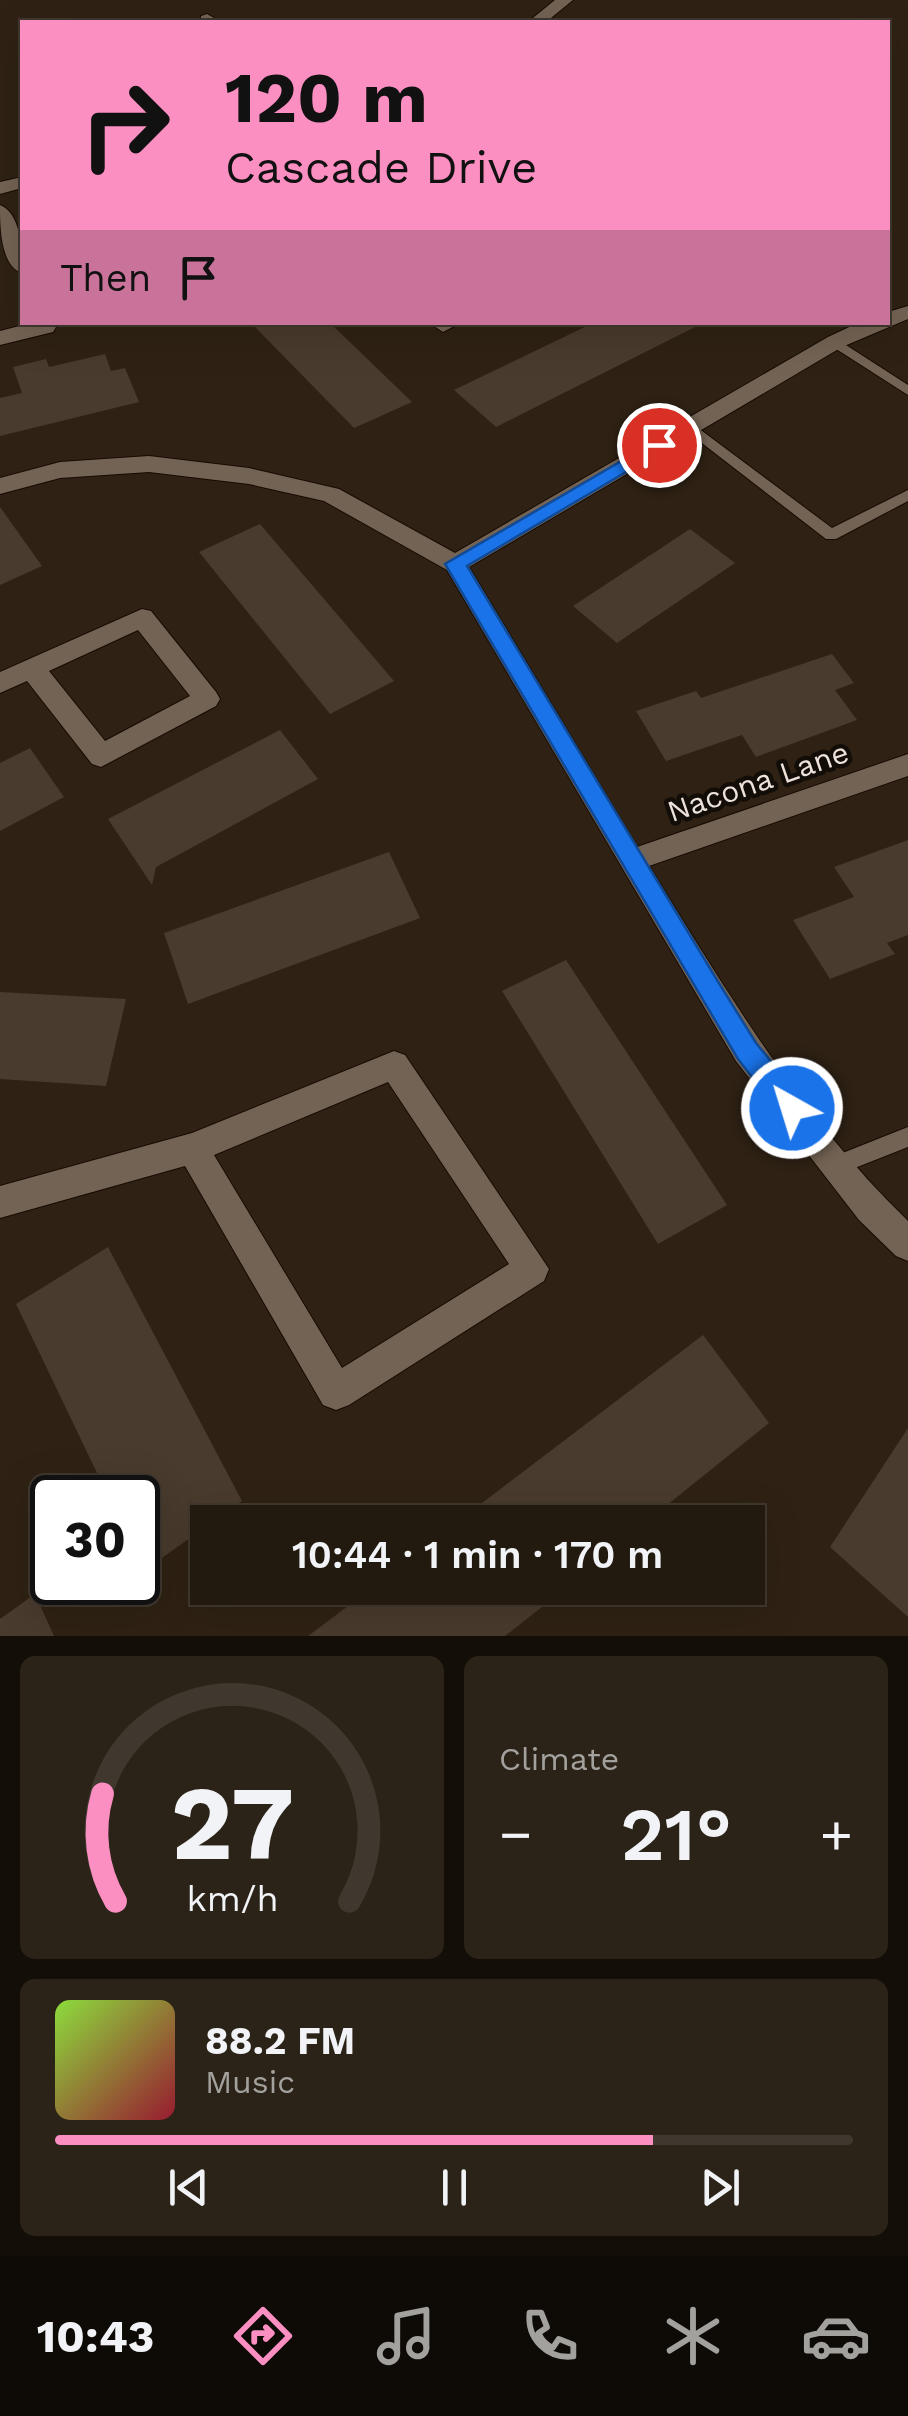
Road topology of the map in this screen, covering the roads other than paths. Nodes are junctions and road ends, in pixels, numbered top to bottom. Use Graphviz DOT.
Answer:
graph roads {
  1 [pos="566,0"];
  2 [pos="543,20"];
  3 [pos="0,212"];
  4 [pos="20,262"];
  5 [pos="46,325"];
  6 [pos="872,325"];
  7 [pos="0,338"];
  8 [pos="835,342"];
  9 [pos="908,391"];
  10 [pos="690,427"];
  11 [pos="0,486"];
  12 [pos="908,496"];
  13 [pos="455,564"];
  14 [pos="32,668"];
  15 [pos="0,683"];
  16 [pos="908,764"];
  17 [pos="630,861"];
  18 [pos="908,1138"];
  19 [pos="192,1148"];
  20 [pos="838,1165"];
  21 [pos="0,1202"];
  22 [pos="908,1244"];
  1 -- 2 [label="street"];
  3 -- 4 [label="street"];
  5 -- 7 [label="street"];
  6 -- 8 [label="street"];
  8 -- 9 [label="lane"];
  8 -- 10 [label="street"];
  10 -- 12 [label="lane"];
  10 -- 13 [label="street"];
  11 -- 13 [label="street"];
  13 -- 17 [label="street"];
  14 -- 14 [label="street"];
  14 -- 15 [label="street"];
  16 -- 17 [label="street, Nacona Lane"];
  17 -- 20 [label="street"];
  18 -- 20 [label="lane"];
  19 -- 19 [label="street"];
  19 -- 21 [label="street"];
  20 -- 22 [label="street"];
}
